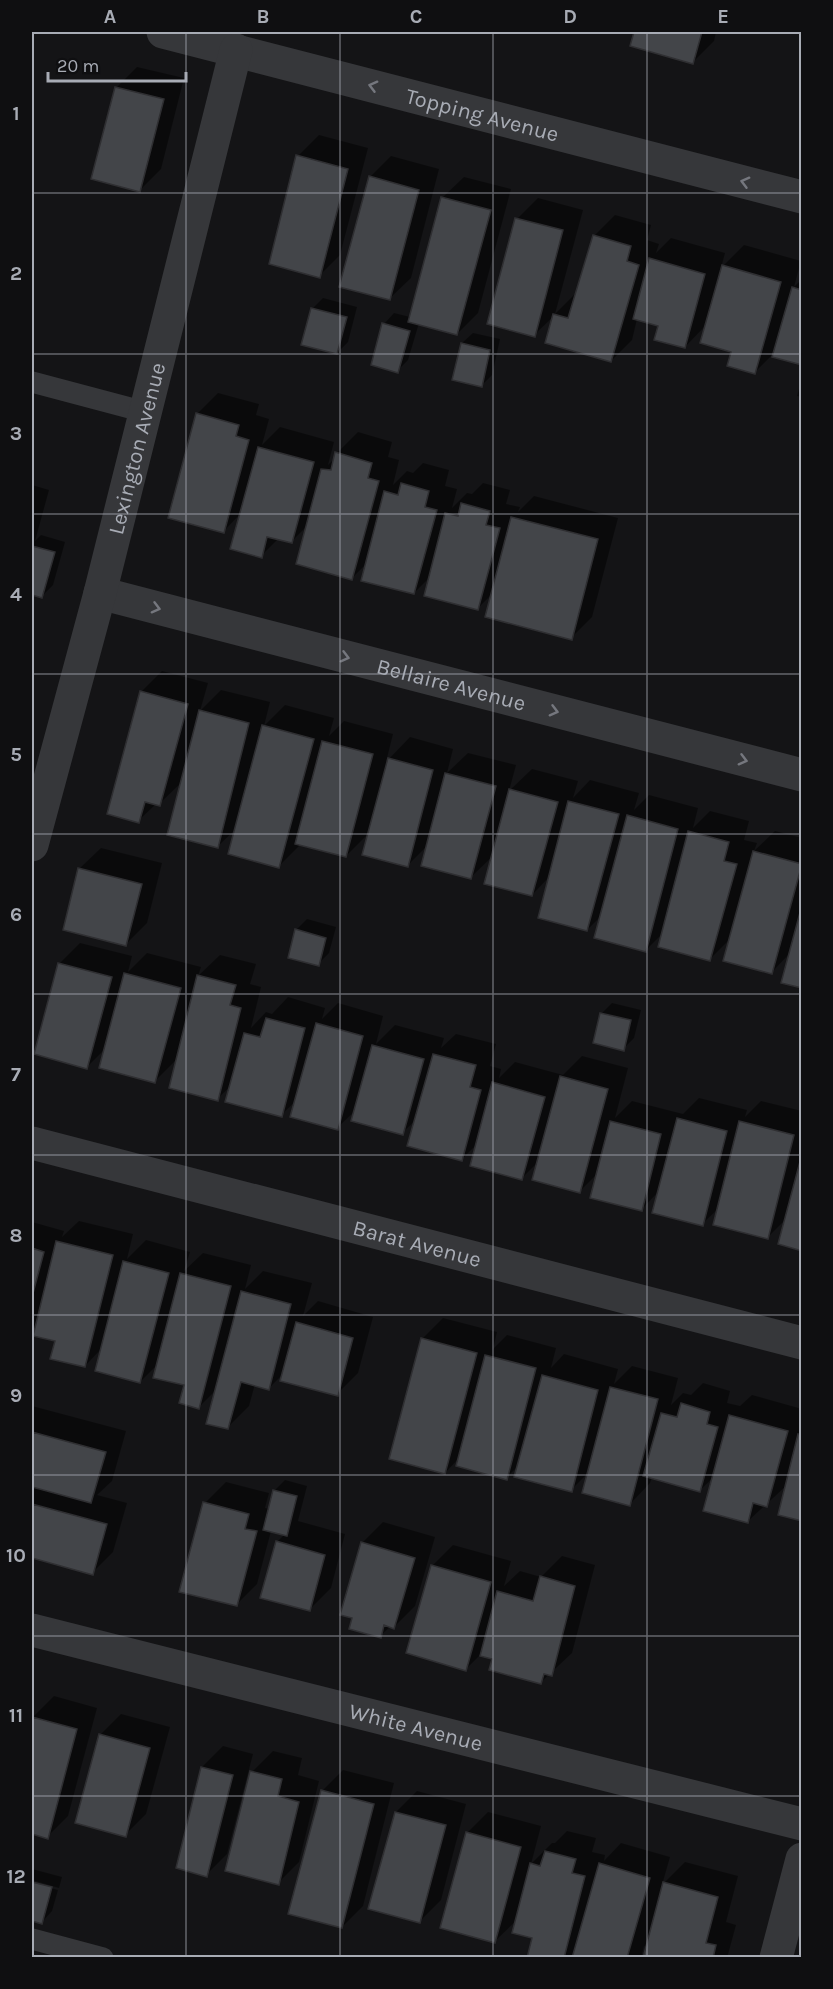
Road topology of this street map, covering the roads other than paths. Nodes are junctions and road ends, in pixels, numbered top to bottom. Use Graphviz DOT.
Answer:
graph roads {
  1 [pos="163,32"];
  2 [pos="236,50"];
  3 [pos="801,197"];
  4 [pos="32,382"];
  5 [pos="145,412"];
  6 [pos="100,593"];
  7 [pos="43,756"];
  8 [pos="801,775"];
  9 [pos="32,845"];
  10 [pos="32,1143"];
  11 [pos="801,1343"];
  12 [pos="32,1630"];
  13 [pos="801,1824"];
  14 [pos="801,1859"];
  15 [pos="32,1939"];
  16 [pos="103,1958"];
  17 [pos="776,1958"];
  1 -- 2 [label="street, Topping Avenue"];
  3 -- 2 [label="street, Topping Avenue, one-way"];
  2 -- 5 [label="street, Lexington Avenue"];
  4 -- 5 [label="lane"];
  5 -- 6 [label="street, Lexington Avenue"];
  6 -- 7 [label="street, Lexington Avenue"];
  6 -- 8 [label="street, Bellaire Avenue, one-way"];
  7 -- 9 [label="street, Lexington Avenue"];
  10 -- 11 [label="street, Barat Avenue"];
  12 -- 13 [label="street, White Avenue"];
  14 -- 17 [label="street"];
  15 -- 16 [label="lane"];
}
